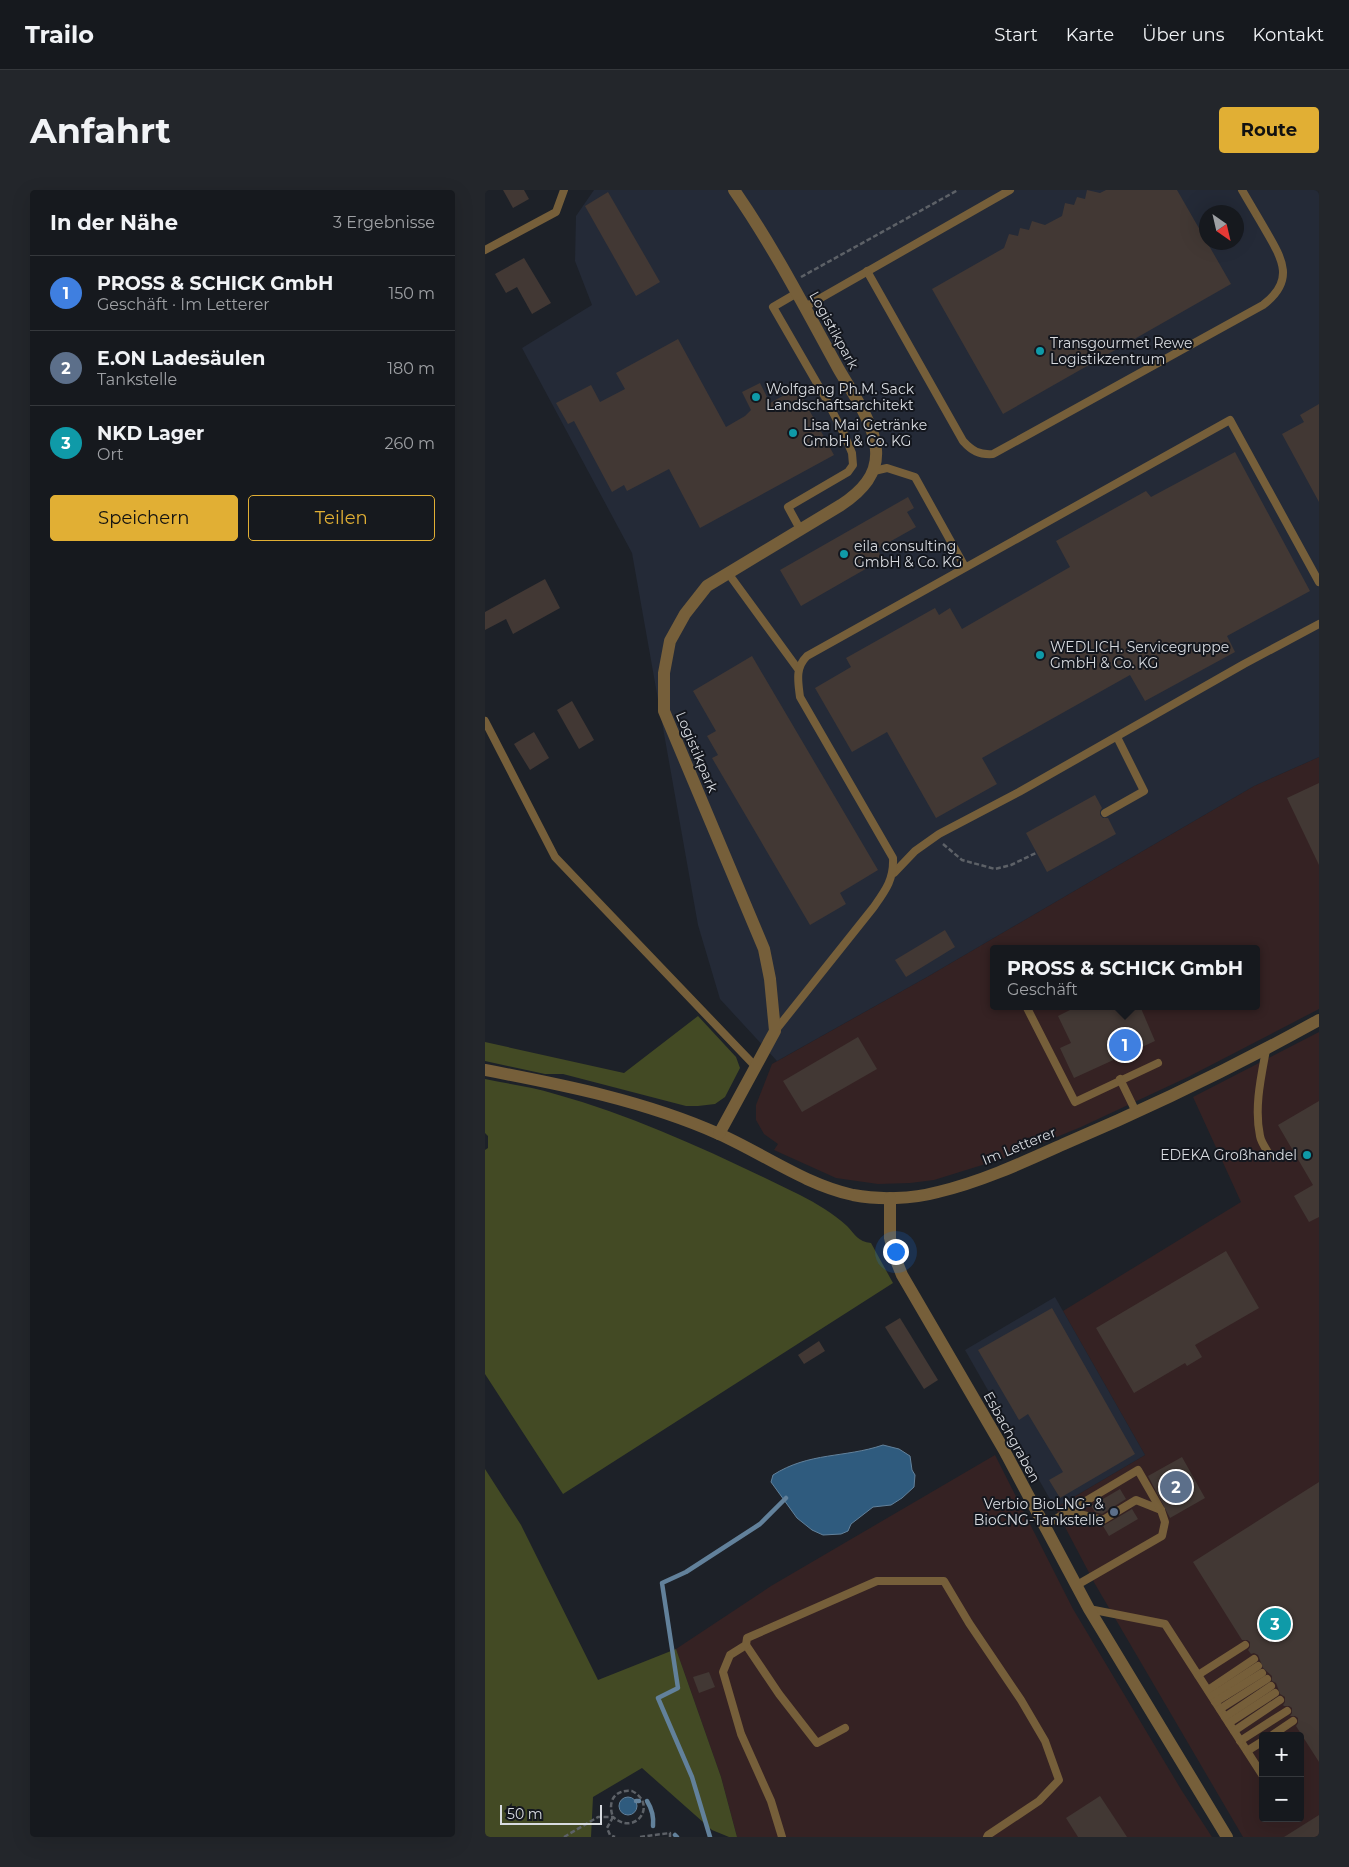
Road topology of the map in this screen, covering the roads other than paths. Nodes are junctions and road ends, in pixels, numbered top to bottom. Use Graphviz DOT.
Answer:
graph roads {
  1 [pos="564,190"];
  2 [pos="735,190"];
  3 [pos="1010,190"];
  4 [pos="1242,190"];
  5 [pos="485,250"];
  6 [pos="867,271"];
  7 [pos="794,288"];
  8 [pos="805,307"];
  9 [pos="874,471"];
  10 [pos="800,529"];
  11 [pos="965,567"];
  12 [pos="728,573"];
  13 [pos="1319,582"];
  14 [pos="1319,624"];
  15 [pos="798,669"];
  16 [pos="485,721"];
  17 [pos="1117,737"];
  18 [pos="1105,813"];
  19 [pos="894,873"];
  20 [pos="1028,1010"];
  21 [pos="1319,1020"];
  22 [pos="775,1031"];
  23 [pos="1266,1050"];
  24 [pos="1158,1063"];
  25 [pos="756,1068"];
  26 [pos="485,1070"];
  27 [pos="1120,1079"];
  28 [pos="1136,1112"];
  29 [pos="719,1134"];
  30 [pos="1269,1154"];
  31 [pos="890,1198"];
  32 [pos="1161,1510"];
  33 [pos="1069,1511"];
  34 [pos="1044,1526"];
  35 [pos="1077,1585"];
  36 [pos="1089,1608"];
  37 [pos="746,1645"];
  38 [pos="1245,1645"];
  39 [pos="1198,1675"];
  40 [pos="1267,1680"];
  41 [pos="1211,1696"];
  42 [pos="1220,1709"];
  43 [pos="1287,1711"];
  44 [pos="1227,1720"];
  45 [pos="1293,1722"];
  46 [pos="845,1728"];
  47 [pos="1234,1731"];
  48 [pos="1277,1732"];
  49 [pos="1240,1741"];
  50 [pos="1259,1744"];
  51 [pos="1247,1751"];
  52 [pos="1259,1770"];
  53 [pos="782,1837"];
  54 [pos="987,1837"];
  55 [pos="1227,1837"];
  1 -- 5 [label="lane"];
  2 -- 7 [label="street, Logistikpark"];
  3 -- 6 [label="lane"];
  4 -- 6 [label="lane"];
  6 -- 8 [label="lane"];
  7 -- 8 [label="street, Logistikpark"];
  7 -- 10 [label="lane"];
  8 -- 9 [label="street, Logistikpark"];
  9 -- 10 [label="street, Logistikpark"];
  9 -- 11 [label="lane"];
  10 -- 12 [label="street, Logistikpark"];
  11 -- 13 [label="lane"];
  11 -- 15 [label="lane"];
  12 -- 15 [label="lane"];
  12 -- 22 [label="street, Logistikpark"];
  14 -- 17 [label="lane"];
  15 -- 19 [label="lane"];
  16 -- 25 [label="lane"];
  17 -- 18 [label="lane"];
  17 -- 19 [label="lane"];
  19 -- 22 [label="lane"];
  20 -- 27 [label="lane"];
  21 -- 23 [label="street, Im Letterer"];
  22 -- 25 [label="street"];
  23 -- 28 [label="street, Im Letterer"];
  23 -- 30 [label="lane"];
  24 -- 27 [label="lane"];
  25 -- 29 [label="street"];
  26 -- 29 [label="street"];
  27 -- 28 [label="lane"];
  28 -- 31 [label="street, Im Letterer"];
  29 -- 31 [label="street, Im Letterer"];
  31 -- 34 [label="street, Esbachgraben"];
  32 -- 33 [label="lane"];
  32 -- 33 [label="lane"];
  32 -- 35 [label="lane"];
  33 -- 34 [label="lane"];
  34 -- 35 [label="street, Esbachgraben"];
  35 -- 36 [label="street, Esbachgraben"];
  36 -- 39 [label="lane"];
  36 -- 55 [label="street, Esbachgraben"];
  37 -- 46 [label="lane"];
  37 -- 53 [label="lane"];
  37 -- 54 [label="lane"];
  38 -- 39 [label="lane"];
  39 -- 41 [label="lane"];
  40 -- 41 [label="lane"];
  40 -- 41 [label="lane"];
  40 -- 42 [label="lane"];
  40 -- 44 [label="lane"];
  40 -- 47 [label="lane"];
  41 -- 42 [label="lane"];
  42 -- 44 [label="lane"];
  43 -- 49 [label="lane"];
  44 -- 47 [label="lane"];
  45 -- 48 [label="lane"];
  47 -- 49 [label="lane"];
  49 -- 51 [label="lane"];
  50 -- 51 [label="lane"];
  51 -- 52 [label="lane"];
}
